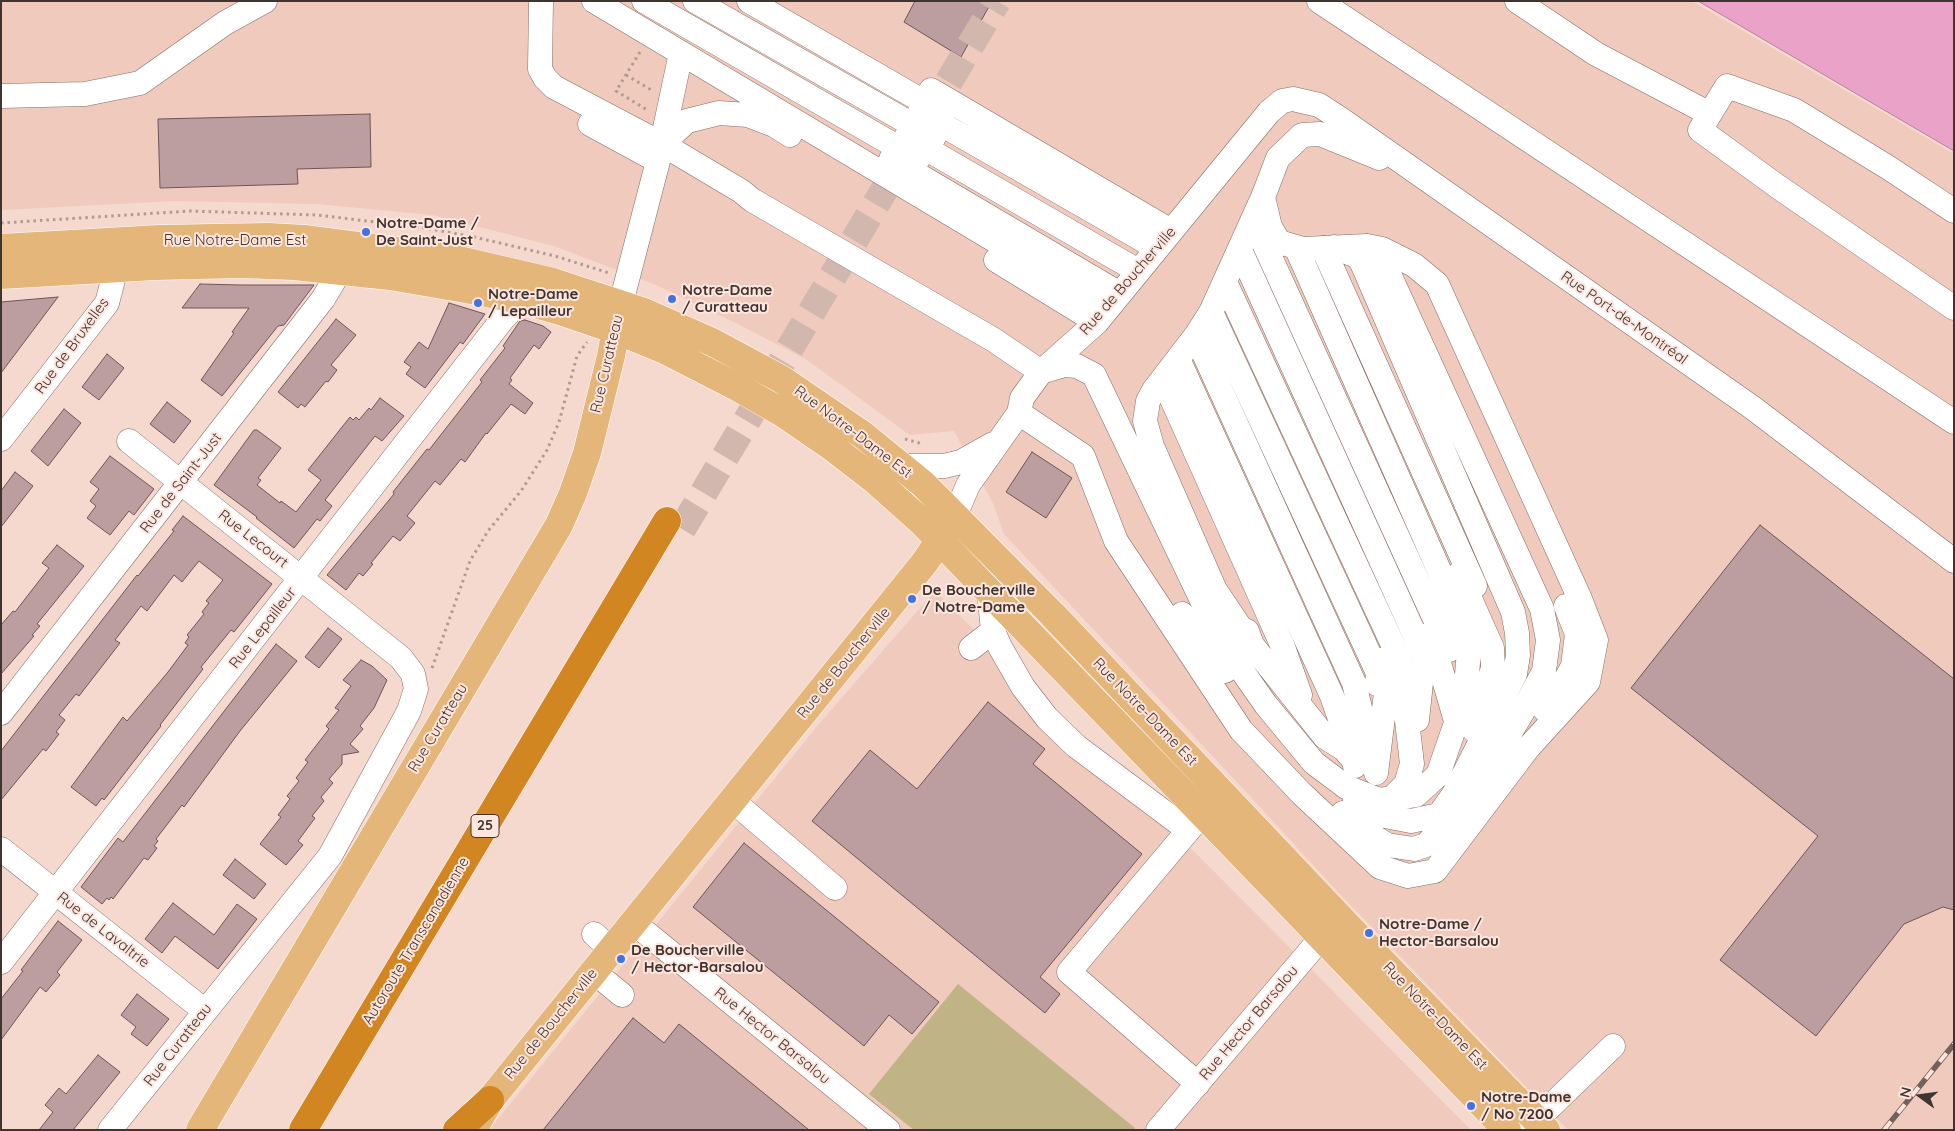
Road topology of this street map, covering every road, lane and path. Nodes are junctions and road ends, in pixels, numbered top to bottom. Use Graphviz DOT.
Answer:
graph roads {
  1 [pos="265,1"];
  2 [pos="526,1"];
  3 [pos="541,1"];
  4 [pos="594,1"];
  5 [pos="621,1"];
  6 [pos="644,1"];
  7 [pos="668,1"];
  8 [pos="695,1"];
  9 [pos="726,1"];
  10 [pos="749,1"];
  11 [pos="777,1"];
  12 [pos="1319,1"];
  13 [pos="1517,1"];
  14 [pos="640,51"];
  15 [pos="681,53"];
  16 [pos="626,75"];
  17 [pos="660,95"];
  18 [pos="1,96"];
  19 [pos="1282,101"];
  20 [pos="654,114"];
  21 [pos="1710,114"];
  22 [pos="660,152"];
  23 [pos="1420,175"];
  24 [pos="1263,197"];
  25 [pos="1954,211"];
  26 [pos="1330,247"];
  27 [pos="1,248"];
  28 [pos="107,256"];
  29 [pos="344,256"];
  30 [pos="1137,272"];
  31 [pos="1,274"];
  32 [pos="529,302"];
  33 [pos="621,303"];
  34 [pos="1954,308"];
  35 [pos="1202,319"];
  36 [pos="604,334"];
  37 [pos="1041,372"];
  38 [pos="1094,375"];
  39 [pos="1019,413"];
  40 [pos="1954,422"];
  41 [pos="1,439"];
  42 [pos="129,441"];
  43 [pos="999,441"];
  44 [pos="1083,456"];
  45 [pos="902,466"];
  46 [pos="181,483"];
  47 [pos="954,516"];
  48 [pos="940,540"];
  49 [pos="1954,561"];
  50 [pos="302,578"];
  51 [pos="989,590"];
  52 [pos="993,631"];
  53 [pos="971,648"];
  54 [pos="1226,673"];
  55 [pos="423,676"];
  56 [pos="1283,684"];
  57 [pos="1465,696"];
  58 [pos="1306,713"];
  59 [pos="1,714"];
  60 [pos="1456,721"];
  61 [pos="1358,762"];
  62 [pos="1412,764"];
  63 [pos="1335,779"];
  64 [pos="1361,793"];
  65 [pos="1464,794"];
  66 [pos="1392,798"];
  67 [pos="733,801"];
  68 [pos="1196,822"];
  69 [pos="1,849"];
  70 [pos="835,888"];
  71 [pos="56,892"];
  72 [pos="1340,916"];
  73 [pos="634,923"];
  74 [pos="1321,937"];
  75 [pos="1,962"];
  76 [pos="594,972"];
  77 [pos="622,995"];
  78 [pos="205,1011"];
  79 [pos="1613,1046"];
  80 [pos="1198,1084"];
  81 [pos="490,1100"];
  82 [pos="1536,1126"];
  83 [pos="110,1130"];
  84 [pos="200,1130"];
  85 [pos="303,1130"];
  86 [pos="324,1130"];
  87 [pos="457,1130"];
  88 [pos="472,1130"];
  89 [pos="888,1130"];
  90 [pos="1158,1130"];
  91 [pos="1507,1130"];
  1 -- 18 [label="street"];
  2 -- 22 [label="street"];
  3 -- 22 [label="street"];
  4 -- 15 [label="street"];
  5 -- 30 [label="street"];
  6 -- 30 [label="street"];
  7 -- 30 [label="street"];
  8 -- 30 [label="street"];
  9 -- 30 [label="street"];
  10 -- 30 [label="street"];
  11 -- 30 [label="street"];
  12 -- 40 [label="street"];
  13 -- 21 [label="street"];
  14 -- 16 [label="path"];
  15 -- 22 [label="street"];
  15 -- 30 [label="street"];
  16 -- 17 [label="path"];
  16 -- 20 [label="path"];
  19 -- 23 [label="street, Rue Port-de-Montréal"];
  19 -- 30 [label="street, Rue de Boucherville"];
  21 -- 25 [label="street"];
  21 -- 34 [label="street"];
  22 -- 30 [label="street"];
  22 -- 33 [label="street"];
  22 -- 37 [label="street"];
  23 -- 24 [label="street"];
  23 -- 49 [label="street, Rue Port-de-Montréal"];
  24 -- 26 [label="street"];
  24 -- 35 [label="street"];
  26 -- 44 [label="street"];
  26 -- 57 [label="street"];
  26 -- 65 [label="street"];
  26 -- 65 [label="street"];
  26 -- 65 [label="street"];
  26 -- 65 [label="street"];
  27 -- 28 [label="main road, Rue Notre-Dame Est"];
  28 -- 29 [label="main road, Rue Notre-Dame Est"];
  28 -- 31 [label="main road, Rue Notre-Dame Est"];
  28 -- 41 [label="street, Rue de Bruxelles"];
  29 -- 32 [label="main road, Rue Notre-Dame Est"];
  29 -- 33 [label="main road, Rue Notre-Dame Est"];
  29 -- 46 [label="street, Rue de Saint-Just"];
  30 -- 37 [label="street, Rue de Boucherville"];
  32 -- 36 [label="main road, Rue Notre-Dame Est"];
  32 -- 50 [label="street, Rue Lepailleur"];
  33 -- 36 [label="main road, Rue Curatteau"];
  33 -- 45 [label="main road, Rue Notre-Dame Est"];
  35 -- 56 [label="street"];
  35 -- 56 [label="street"];
  35 -- 57 [label="street"];
  35 -- 58 [label="street"];
  35 -- 60 [label="street"];
  35 -- 61 [label="street"];
  35 -- 61 [label="street"];
  35 -- 61 [label="street"];
  35 -- 62 [label="street"];
  35 -- 62 [label="street"];
  36 -- 48 [label="main road, Rue Notre-Dame Est"];
  36 -- 55 [label="path"];
  36 -- 84 [label="main road, Rue Curatteau"];
  37 -- 38 [label="street"];
  37 -- 39 [label="street, Rue de Boucherville"];
  38 -- 54 [label="street"];
  38 -- 63 [label="street"];
  39 -- 43 [label="street, Rue de Boucherville"];
  39 -- 44 [label="street"];
  42 -- 46 [label="street, Rue Lecourt"];
  43 -- 45 [label="street"];
  43 -- 47 [label="street, Rue de Boucherville"];
  44 -- 54 [label="street"];
  45 -- 47 [label="main road, Rue Notre-Dame Est"];
  46 -- 50 [label="street, Rue Lecourt"];
  46 -- 59 [label="street, Rue de Saint-Just"];
  47 -- 48 [label="main road, Rue de Boucherville"];
  47 -- 72 [label="main road, Rue Notre-Dame Est"];
  48 -- 51 [label="main road, Rue Notre-Dame Est"];
  48 -- 67 [label="main road, Rue de Boucherville"];
  50 -- 55 [label="street, Rue Lecourt"];
  50 -- 71 [label="street, Rue Lepailleur"];
  51 -- 52 [label="street"];
  51 -- 68 [label="main road, Rue Notre-Dame Est"];
  52 -- 53 [label="street"];
  52 -- 68 [label="street"];
  54 -- 65 [label="street"];
  55 -- 78 [label="street, Rue Curatteau"];
  56 -- 58 [label="street"];
  57 -- 60 [label="street"];
  58 -- 61 [label="street"];
  60 -- 66 [label="street"];
  61 -- 63 [label="street"];
  61 -- 64 [label="street"];
  62 -- 66 [label="street"];
  63 -- 64 [label="street"];
  63 -- 65 [label="street"];
  64 -- 66 [label="street"];
  67 -- 70 [label="street"];
  67 -- 73 [label="main road, Rue de Boucherville"];
  68 -- 74 [label="main road, Rue Notre-Dame Est"];
  68 -- 80 [label="street"];
  69 -- 71 [label="street, Rue de Lavaltrie"];
  71 -- 75 [label="street, Rue Lepailleur"];
  71 -- 78 [label="street, Rue de Lavaltrie"];
  72 -- 74 [label="street, Rue Hector Barsalou"];
  72 -- 82 [label="main road, Rue Notre-Dame Est"];
  73 -- 76 [label="main road, Rue de Boucherville"];
  73 -- 89 [label="street, Rue Hector Barsalou"];
  74 -- 80 [label="street, Rue Hector Barsalou"];
  74 -- 91 [label="main road, Rue Notre-Dame Est"];
  76 -- 77 [label="street"];
  76 -- 81 [label="main road, Rue de Boucherville"];
  78 -- 83 [label="street, Rue Curatteau"];
  79 -- 82 [label="street"];
  80 -- 90 [label="street, Rue Hector Barsalou"];
  81 -- 87 [label="highway"];
  81 -- 88 [label="main road, Rue de Boucherville"];
  85 -- 86 [label="highway, Autoroute Transcanadienne / 25"];
}
